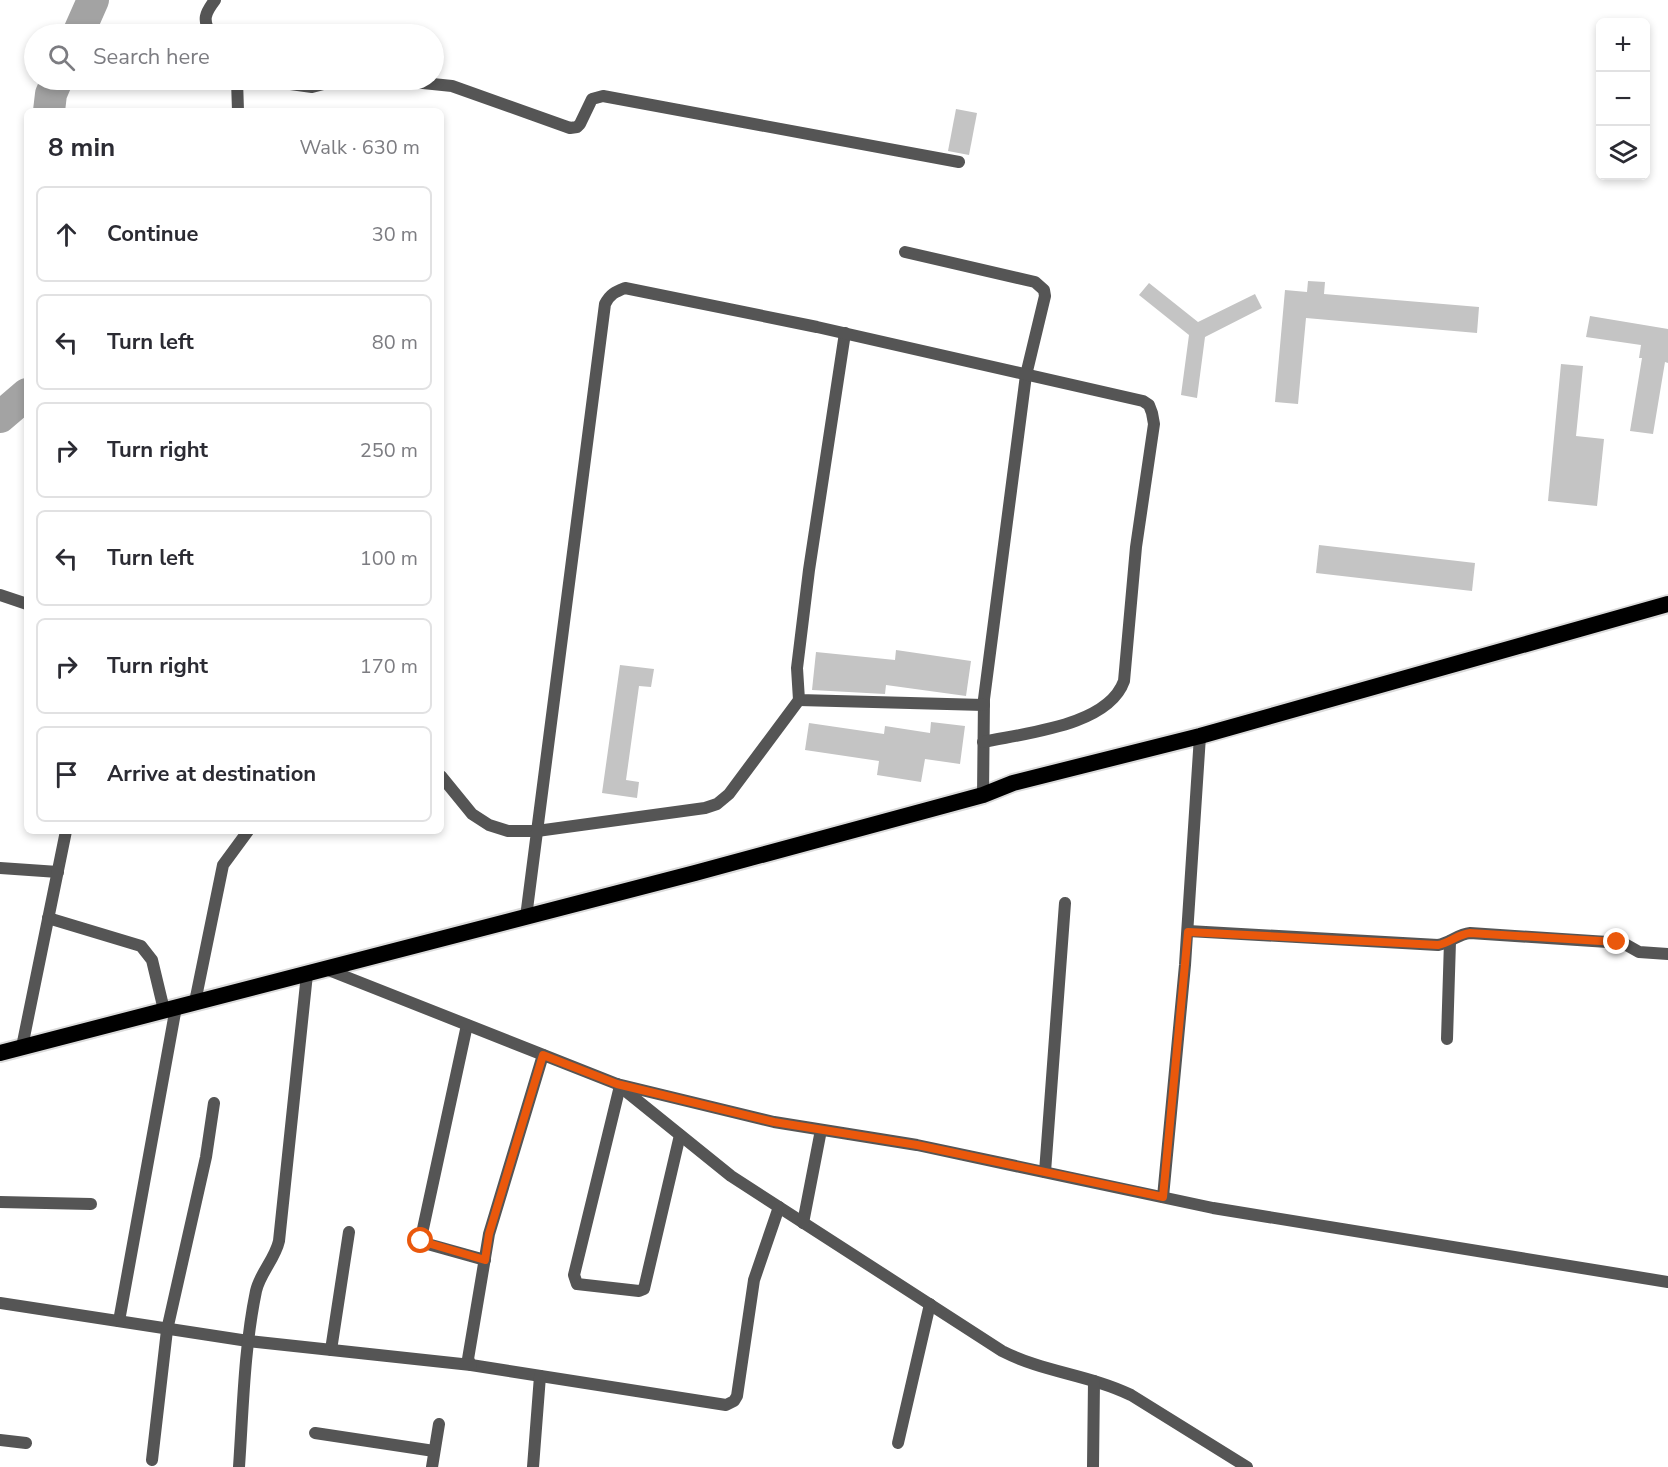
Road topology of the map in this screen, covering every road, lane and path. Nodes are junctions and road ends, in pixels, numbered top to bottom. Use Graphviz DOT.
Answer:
graph roads {
  1 [pos="215,0"];
  2 [pos="205,24"];
  3 [pos="444,85"];
  4 [pos="237,90"];
  5 [pos="238,108"];
  6 [pos="959,162"];
  7 [pos="905,252"];
  8 [pos="845,333"];
  9 [pos="1026,375"];
  10 [pos="0,595"];
  11 [pos="24,603"];
  12 [pos="1668,604"];
  13 [pos="799,700"];
  14 [pos="984,705"];
  15 [pos="1200,736"];
  16 [pos="983,742"];
  17 [pos="444,780"];
  18 [pos="983,795"];
  19 [pos="537,831"];
  20 [pos="65,834"];
  21 [pos="246,834"];
  22 [pos="0,868"];
  23 [pos="58,872"];
  24 [pos="1065,903"];
  25 [pos="525,917"];
  26 [pos="48,918"];
  27 [pos="1188,932"];
  28 [pos="1450,941"];
  29 [pos="1668,954"];
  30 [pos="326,969"];
  31 [pos="307,974"];
  32 [pos="195,1002"];
  33 [pos="170,1009"];
  34 [pos="467,1025"];
  35 [pos="1447,1039"];
  36 [pos="22,1047"];
  37 [pos="0,1053"];
  38 [pos="543,1055"];
  39 [pos="619,1085"];
  40 [pos="214,1103"];
  41 [pos="821,1130"];
  42 [pos="680,1135"];
  43 [pos="1045,1172"];
  44 [pos="1163,1197"];
  45 [pos="0,1202"];
  46 [pos="91,1204"];
  47 [pos="779,1208"];
  48 [pos="803,1223"];
  49 [pos="349,1232"];
  50 [pos="485,1260"];
  51 [pos="1668,1282"];
  52 [pos="0,1303"];
  53 [pos="930,1304"];
  54 [pos="119,1322"];
  55 [pos="167,1330"];
  56 [pos="248,1341"];
  57 [pos="331,1350"];
  58 [pos="471,1365"];
  59 [pos="540,1376"];
  60 [pos="1094,1381"];
  61 [pos="439,1424"];
  62 [pos="315,1433"];
  63 [pos="0,1440"];
  64 [pos="26,1443"];
  65 [pos="898,1443"];
  66 [pos="434,1451"];
  67 [pos="152,1460"];
  68 [pos="238,1467"];
  69 [pos="432,1467"];
  70 [pos="533,1467"];
  71 [pos="1093,1467"];
  72 [pos="1247,1467"];
  1 -- 2 [label="street"];
  3 -- 6 [label="street"];
  4 -- 5 [label="street"];
  7 -- 9 [label="street"];
  8 -- 9 [label="street"];
  8 -- 13 [label="street"];
  8 -- 19 [label="street"];
  9 -- 14 [label="street"];
  9 -- 16 [label="street"];
  10 -- 11 [label="street"];
  12 -- 15 [label="highway"];
  13 -- 14 [label="street"];
  13 -- 19 [label="street"];
  14 -- 16 [label="street"];
  15 -- 18 [label="highway"];
  15 -- 27 [label="street"];
  16 -- 18 [label="street"];
  17 -- 19 [label="street"];
  18 -- 25 [label="highway"];
  19 -- 25 [label="street"];
  20 -- 23 [label="street"];
  21 -- 32 [label="street"];
  22 -- 23 [label="street"];
  23 -- 26 [label="street"];
  24 -- 43 [label="street"];
  25 -- 30 [label="highway"];
  26 -- 33 [label="street"];
  26 -- 36 [label="street"];
  27 -- 28 [label="street"];
  27 -- 44 [label="street"];
  28 -- 29 [label="street"];
  28 -- 35 [label="street"];
  30 -- 31 [label="highway"];
  30 -- 34 [label="street"];
  31 -- 32 [label="highway"];
  31 -- 56 [label="street"];
  32 -- 33 [label="highway"];
  33 -- 36 [label="highway"];
  33 -- 54 [label="street"];
  34 -- 38 [label="street"];
  34 -- 50 [label="street"];
  36 -- 37 [label="highway"];
  38 -- 39 [label="street"];
  38 -- 50 [label="street"];
  39 -- 41 [label="street"];
  39 -- 42 [label="street"];
  39 -- 42 [label="street"];
  40 -- 55 [label="street"];
  41 -- 43 [label="street"];
  41 -- 48 [label="street"];
  42 -- 47 [label="street"];
  43 -- 44 [label="street"];
  44 -- 51 [label="street"];
  45 -- 46 [label="street"];
  47 -- 48 [label="street"];
  47 -- 59 [label="street"];
  48 -- 53 [label="street"];
  49 -- 57 [label="street"];
  50 -- 58 [label="street"];
  52 -- 54 [label="street"];
  53 -- 60 [label="street"];
  53 -- 65 [label="street"];
  54 -- 55 [label="street"];
  55 -- 56 [label="street"];
  55 -- 67 [label="street"];
  56 -- 57 [label="street"];
  56 -- 68 [label="street"];
  57 -- 58 [label="street"];
  58 -- 59 [label="street"];
  59 -- 70 [label="street"];
  60 -- 71 [label="street"];
  60 -- 72 [label="street"];
  61 -- 66 [label="street"];
  62 -- 66 [label="street"];
  63 -- 64 [label="street"];
  66 -- 69 [label="street"];
}
